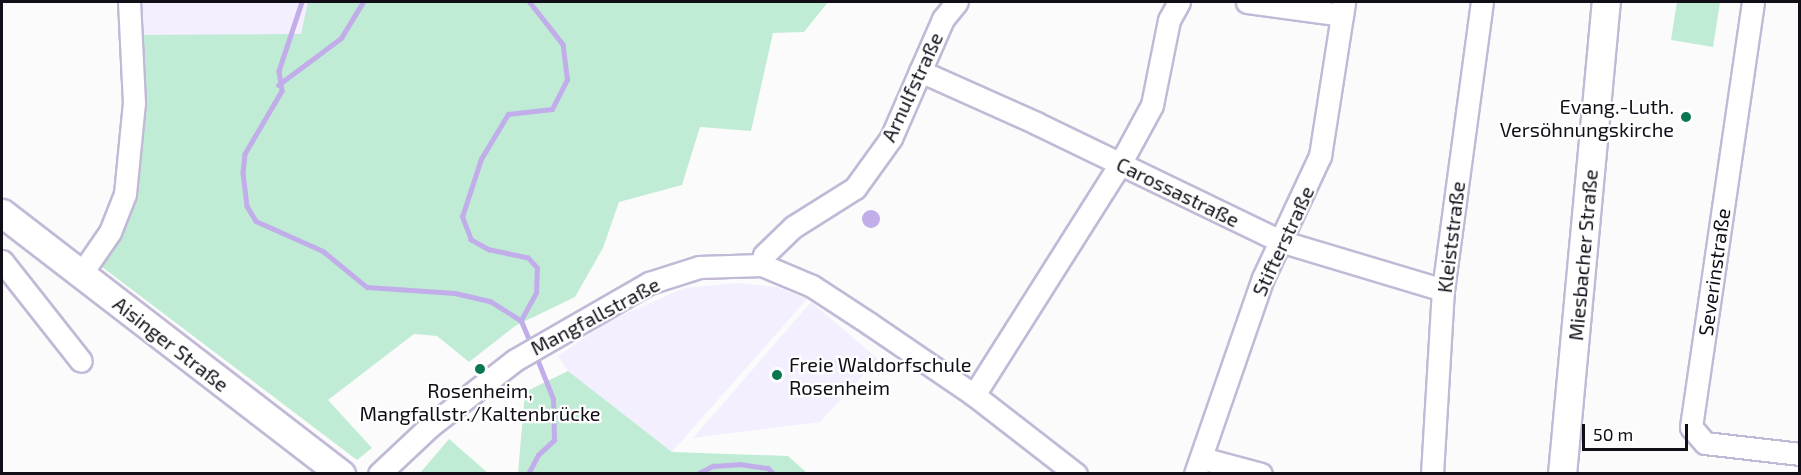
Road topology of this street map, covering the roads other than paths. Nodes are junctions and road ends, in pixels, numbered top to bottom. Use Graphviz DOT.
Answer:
graph roads {
  1 [pos="129,2"];
  2 [pos="957,2"];
  3 [pos="1179,2"];
  4 [pos="1247,2"];
  5 [pos="1482,2"];
  6 [pos="1606,2"];
  7 [pos="1753,2"];
  8 [pos="1343,8"];
  9 [pos="920,71"];
  10 [pos="1120,164"];
  11 [pos="5,223"];
  12 [pos="1280,242"];
  13 [pos="2,261"];
  14 [pos="762,265"];
  15 [pos="81,274"];
  16 [pos="1443,290"];
  17 [pos="81,361"];
  18 [pos="974,394"];
  19 [pos="1800,454"];
  20 [pos="1198,466"];
  21 [pos="341,474"];
  22 [pos="379,474"];
  23 [pos="1076,474"];
  24 [pos="1261,474"];
  25 [pos="1432,474"];
  26 [pos="1562,474"];
  1 -- 15 [label="street"];
  2 -- 9 [label="street, Arnulfstraße"];
  3 -- 10 [label="street"];
  4 -- 8 [label="street"];
  5 -- 16 [label="street, Kleiststraße"];
  6 -- 26 [label="main road, Miesbacher Straße"];
  7 -- 19 [label="street, Severinstraße"];
  8 -- 12 [label="street, Stifterstraße"];
  9 -- 10 [label="street, Carossastraße"];
  9 -- 14 [label="street, Arnulfstraße"];
  10 -- 12 [label="street, Carossastraße"];
  10 -- 18 [label="street"];
  11 -- 15 [label="main road, Aisinger Straße"];
  12 -- 16 [label="street, Carossastraße"];
  12 -- 20 [label="street, Stifterstraße"];
  13 -- 17 [label="street"];
  14 -- 18 [label="street, Mangfallstraße"];
  14 -- 22 [label="street, Mangfallstraße"];
  15 -- 21 [label="main road, Aisinger Straße"];
  16 -- 25 [label="street, Kleiststraße"];
  18 -- 23 [label="street, Mangfallstraße"];
  20 -- 24 [label="street"];
}
